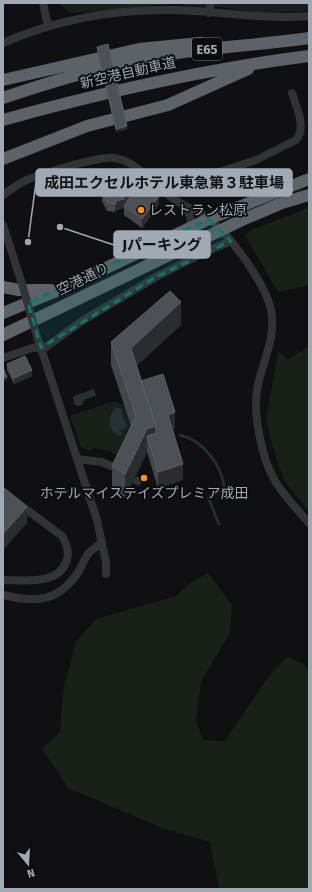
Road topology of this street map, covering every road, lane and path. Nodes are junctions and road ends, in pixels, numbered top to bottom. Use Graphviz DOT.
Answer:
graph roads {
  1 [pos="43,3"];
  2 [pos="211,3"];
  3 [pos="209,13"];
  4 [pos="309,16"];
  5 [pos="48,26"];
  6 [pos="309,38"];
  7 [pos="3,43"];
  8 [pos="259,44"];
  9 [pos="309,56"];
  10 [pos="286,59"];
  11 [pos="3,80"];
  12 [pos="292,93"];
  13 [pos="3,98"];
  14 [pos="3,120"];
  15 [pos="3,161"];
  16 [pos="125,175"];
  17 [pos="146,176"];
  18 [pos="309,179"];
  19 [pos="115,185"];
  20 [pos="309,194"];
  21 [pos="3,195"];
  22 [pos="171,197"];
  23 [pos="126,202"];
  24 [pos="179,202"];
  25 [pos="209,219"];
  26 [pos="3,225"];
  27 [pos="188,230"];
  28 [pos="220,231"];
  29 [pos="231,241"];
  30 [pos="6,245"];
  31 [pos="3,287"];
  32 [pos="66,287"];
  33 [pos="3,313"];
  34 [pos="3,335"];
  35 [pos="39,344"];
  36 [pos="3,358"];
  37 [pos="77,459"];
  38 [pos="112,466"];
  39 [pos="3,492"];
  40 [pos="309,523"];
  41 [pos="102,542"];
  42 [pos="106,574"];
  43 [pos="3,580"];
  44 [pos="3,595"];
  1 -- 5 [label="street"];
  2 -- 3 [label="street"];
  3 -- 4 [label="street"];
  3 -- 5 [label="street"];
  5 -- 7 [label="street"];
  6 -- 8 [label="highway, 新空港自動車道 / E65"];
  8 -- 11 [label="highway"];
  8 -- 13 [label="highway, 新空港自動車道 / E65"];
  9 -- 10 [label="highway, 新空港自動車道 / E65"];
  10 -- 14 [label="highway, 新空港自動車道 / E65"];
  10 -- 15 [label="highway"];
  12 -- 22 [label="street"];
  16 -- 19 [label="path"];
  17 -- 21 [label="street"];
  17 -- 22 [label="street"];
  17 -- 23 [label="street"];
  18 -- 25 [label="highway, 空港通り"];
  20 -- 28 [label="highway, 空港通り"];
  22 -- 24 [label="street"];
  24 -- 25 [label="street"];
  24 -- 27 [label="street"];
  25 -- 27 [label="highway, 空港通り"];
  25 -- 28 [label="street"];
  26 -- 30 [label="street"];
  27 -- 32 [label="highway, 空港通り"];
  28 -- 29 [label="street"];
  28 -- 34 [label="highway, 空港通り"];
  29 -- 35 [label="street"];
  29 -- 40 [label="street"];
  30 -- 35 [label="street, bridge"];
  31 -- 32 [label="highway"];
  32 -- 33 [label="highway, 空港通り"];
  35 -- 36 [label="street"];
  35 -- 37 [label="street"];
  37 -- 38 [label="street"];
  37 -- 41 [label="street"];
  39 -- 43 [label="street"];
  41 -- 42 [label="street"];
  41 -- 44 [label="street"];
}
